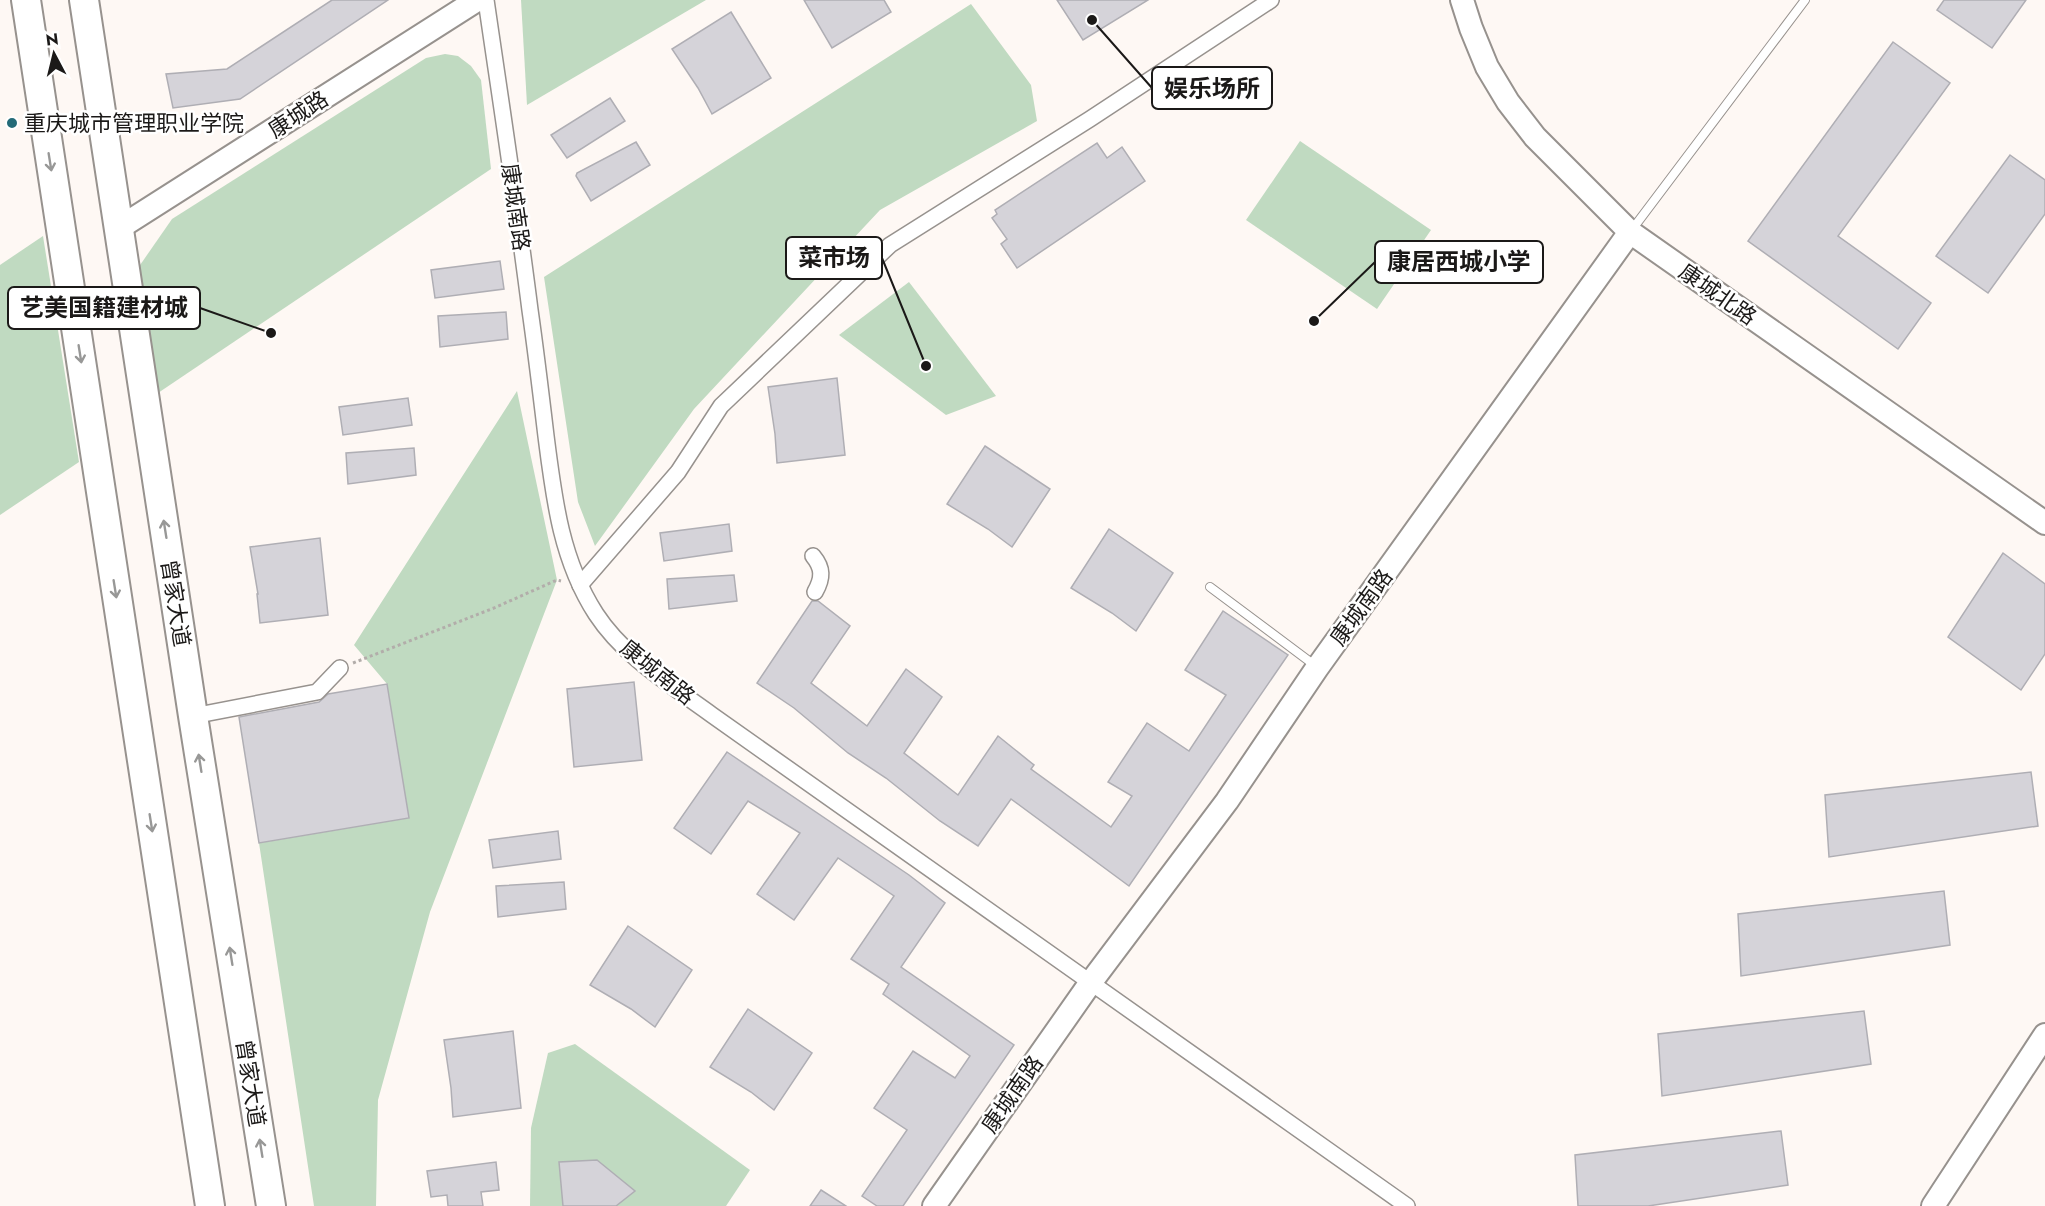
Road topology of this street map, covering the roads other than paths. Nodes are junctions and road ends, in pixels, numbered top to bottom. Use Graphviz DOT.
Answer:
graph roads {
  1 [pos="26,0"];
  2 [pos="84,0"];
  3 [pos="477,0"];
  4 [pos="486,0"];
  5 [pos="1271,0"];
  6 [pos="1462,0"];
  7 [pos="1805,0"];
  8 [pos="119,228"];
  9 [pos="1630,232"];
  10 [pos="2045,523"];
  11 [pos="813,556"];
  12 [pos="580,585"];
  13 [pos="1210,587"];
  14 [pos="815,592"];
  15 [pos="340,668"];
  16 [pos="1317,668"];
  17 [pos="193,716"];
  18 [pos="1091,982"];
  19 [pos="2045,1035"];
  20 [pos="210,1206"];
  21 [pos="270,1206"];
  22 [pos="934,1206"];
  23 [pos="1407,1206"];
  24 [pos="1933,1206"];
  1 -- 20 [label="highway, one-way"];
  2 -- 8 [label="highway, 曾家大道"];
  3 -- 8 [label="street, 康城路"];
  4 -- 12 [label="street, 康城南路"];
  5 -- 12 [label="street"];
  6 -- 9 [label="street, 康城北路"];
  7 -- 9 [label="lane"];
  17 -- 8 [label="highway, 曾家大道, one-way"];
  9 -- 10 [label="street, 康城北路"];
  9 -- 16 [label="street, 康城南路"];
  11 -- 14 [label="street"];
  12 -- 18 [label="street, 康城南路"];
  13 -- 16 [label="lane"];
  15 -- 17 [label="street"];
  16 -- 18 [label="street, 康城南路"];
  21 -- 17 [label="highway, 曾家大道, one-way"];
  18 -- 22 [label="street, 康城南路"];
  18 -- 23 [label="street"];
  19 -- 24 [label="street"];
}
